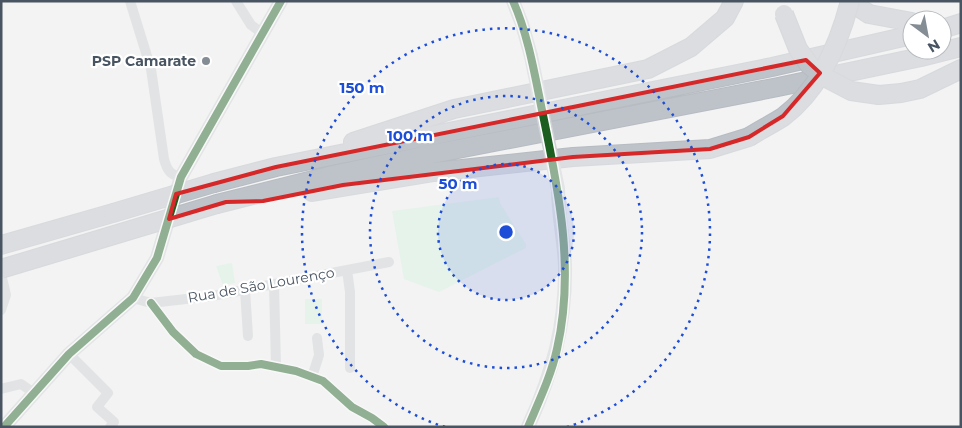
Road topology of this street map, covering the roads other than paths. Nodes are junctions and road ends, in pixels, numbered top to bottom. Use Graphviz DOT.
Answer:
graph roads {
  1 [pos="130,1"];
  2 [pos="236,1"];
  3 [pos="281,1"];
  4 [pos="513,1"];
  5 [pos="734,1"];
  6 [pos="850,1"];
  7 [pos="783,8"];
  8 [pos="902,20"];
  9 [pos="262,33"];
  10 [pos="902,37"];
  11 [pos="961,47"];
  12 [pos="961,69"];
  13 [pos="276,167"];
  14 [pos="181,177"];
  15 [pos="221,203"];
  16 [pos="1,245"];
  17 [pos="389,262"];
  18 [pos="1,269"];
  19 [pos="347,270"];
  20 [pos="1,274"];
  21 [pos="274,284"];
  22 [pos="245,290"];
  23 [pos="133,298"];
  24 [pos="151,303"];
  25 [pos="1,310"];
  26 [pos="248,336"];
  27 [pos="318,338"];
  28 [pos="69,354"];
  29 [pos="276,367"];
  30 [pos="350,368"];
  31 [pos="312,377"];
  32 [pos="1,389"];
  33 [pos="34,394"];
  34 [pos="4,427"];
  35 [pos="110,427"];
  36 [pos="384,427"];
  37 [pos="528,427"];
  1 -- 14 [label="street"];
  2 -- 9 [label="street"];
  3 -- 9 [label="street"];
  4 -- 37 [label="street, bridge"];
  5 -- 13 [label="highway"];
  6 -- 8 [label="highway"];
  6 -- 15 [label="highway, bridge"];
  7 -- 12 [label="highway, bridge"];
  9 -- 14 [label="street"];
  10 -- 13 [label="highway"];
  11 -- 15 [label="highway"];
  13 -- 16 [label="highway, bridge"];
  14 -- 23 [label="street"];
  15 -- 18 [label="highway, bridge"];
  17 -- 19 [label="street, Rua de São Lourenço"];
  19 -- 21 [label="street, Rua de São Lourenço"];
  19 -- 30 [label="street"];
  20 -- 25 [label="street"];
  21 -- 22 [label="street, Rua de São Lourenço"];
  21 -- 29 [label="street"];
  22 -- 24 [label="street, Rua de São Lourenço"];
  22 -- 26 [label="street"];
  23 -- 24 [label="street, Rua de São Lourenço"];
  23 -- 28 [label="street"];
  24 -- 29 [label="street"];
  27 -- 31 [label="street"];
  28 -- 33 [label="street"];
  28 -- 35 [label="street"];
  29 -- 31 [label="street"];
  31 -- 36 [label="street"];
  32 -- 33 [label="street"];
  33 -- 34 [label="street"];
}
